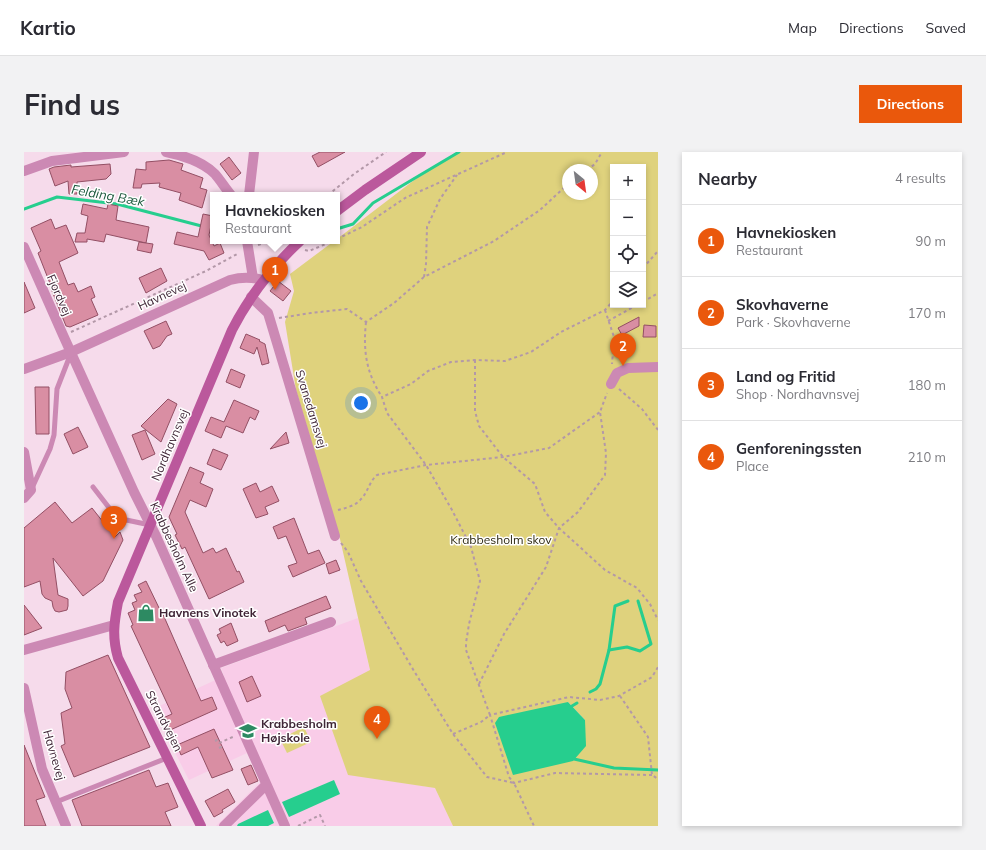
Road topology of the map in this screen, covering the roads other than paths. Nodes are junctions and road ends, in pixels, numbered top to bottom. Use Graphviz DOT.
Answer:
graph roads {
  1 [pos="124,152"];
  2 [pos="166,152"];
  3 [pos="254,152"];
  4 [pos="421,152"];
  5 [pos="24,171"];
  6 [pos="229,192"];
  7 [pos="249,192"];
  8 [pos="340,209"];
  9 [pos="297,244"];
  10 [pos="247,245"];
  11 [pos="24,247"];
  12 [pos="258,279"];
  13 [pos="250,297"];
  14 [pos="71,352"];
  15 [pos="658,367"];
  16 [pos="24,369"];
  17 [pos="611,384"];
  18 [pos="24,452"];
  19 [pos="93,487"];
  20 [pos="28,494"];
  21 [pos="150,525"];
  22 [pos="335,536"];
  23 [pos="331,622"];
  24 [pos="114,625"];
  25 [pos="24,650"];
  26 [pos="213,665"];
  27 [pos="24,688"];
  28 [pos="167,758"];
  29 [pos="266,785"];
  30 [pos="56,802"];
  31 [pos="66,826"];
  32 [pos="202,826"];
  33 [pos="224,826"];
  34 [pos="285,826"];
  1 -- 5 [label="street"];
  2 -- 6 [label="street"];
  3 -- 7 [label="street"];
  4 -- 8 [label="street"];
  9 -- 12 [label="street"];
  10 -- 12 [label="street"];
  11 -- 14 [label="street, Fjordvej"];
  12 -- 13 [label="street, Nordhavnsvej"];
  12 -- 14 [label="street, Havnevej"];
  13 -- 21 [label="street, Nordhavnsvej"];
  13 -- 22 [label="street, Svanedamsvej"];
  14 -- 16 [label="street, Havnevej"];
  14 -- 20 [label="lane"];
  14 -- 21 [label="street, Krabbesholm Alle"];
  15 -- 17 [label="street"];
  18 -- 20 [label="street"];
  19 -- 21 [label="lane"];
  21 -- 24 [label="street, Nordhavnsvej"];
  21 -- 26 [label="street, Krabbesholm Alle"];
  23 -- 26 [label="street"];
  24 -- 25 [label="street"];
  24 -- 28 [label="street, Strandvejen"];
  26 -- 29 [label="street, Krabbesholm Alle"];
  27 -- 30 [label="street, Havnevej"];
  28 -- 30 [label="lane"];
  28 -- 32 [label="street, Strandvejen"];
  29 -- 33 [label="street"];
  29 -- 34 [label="street, Krabbesholm Alle"];
  30 -- 31 [label="street, Havnevej"];
}
